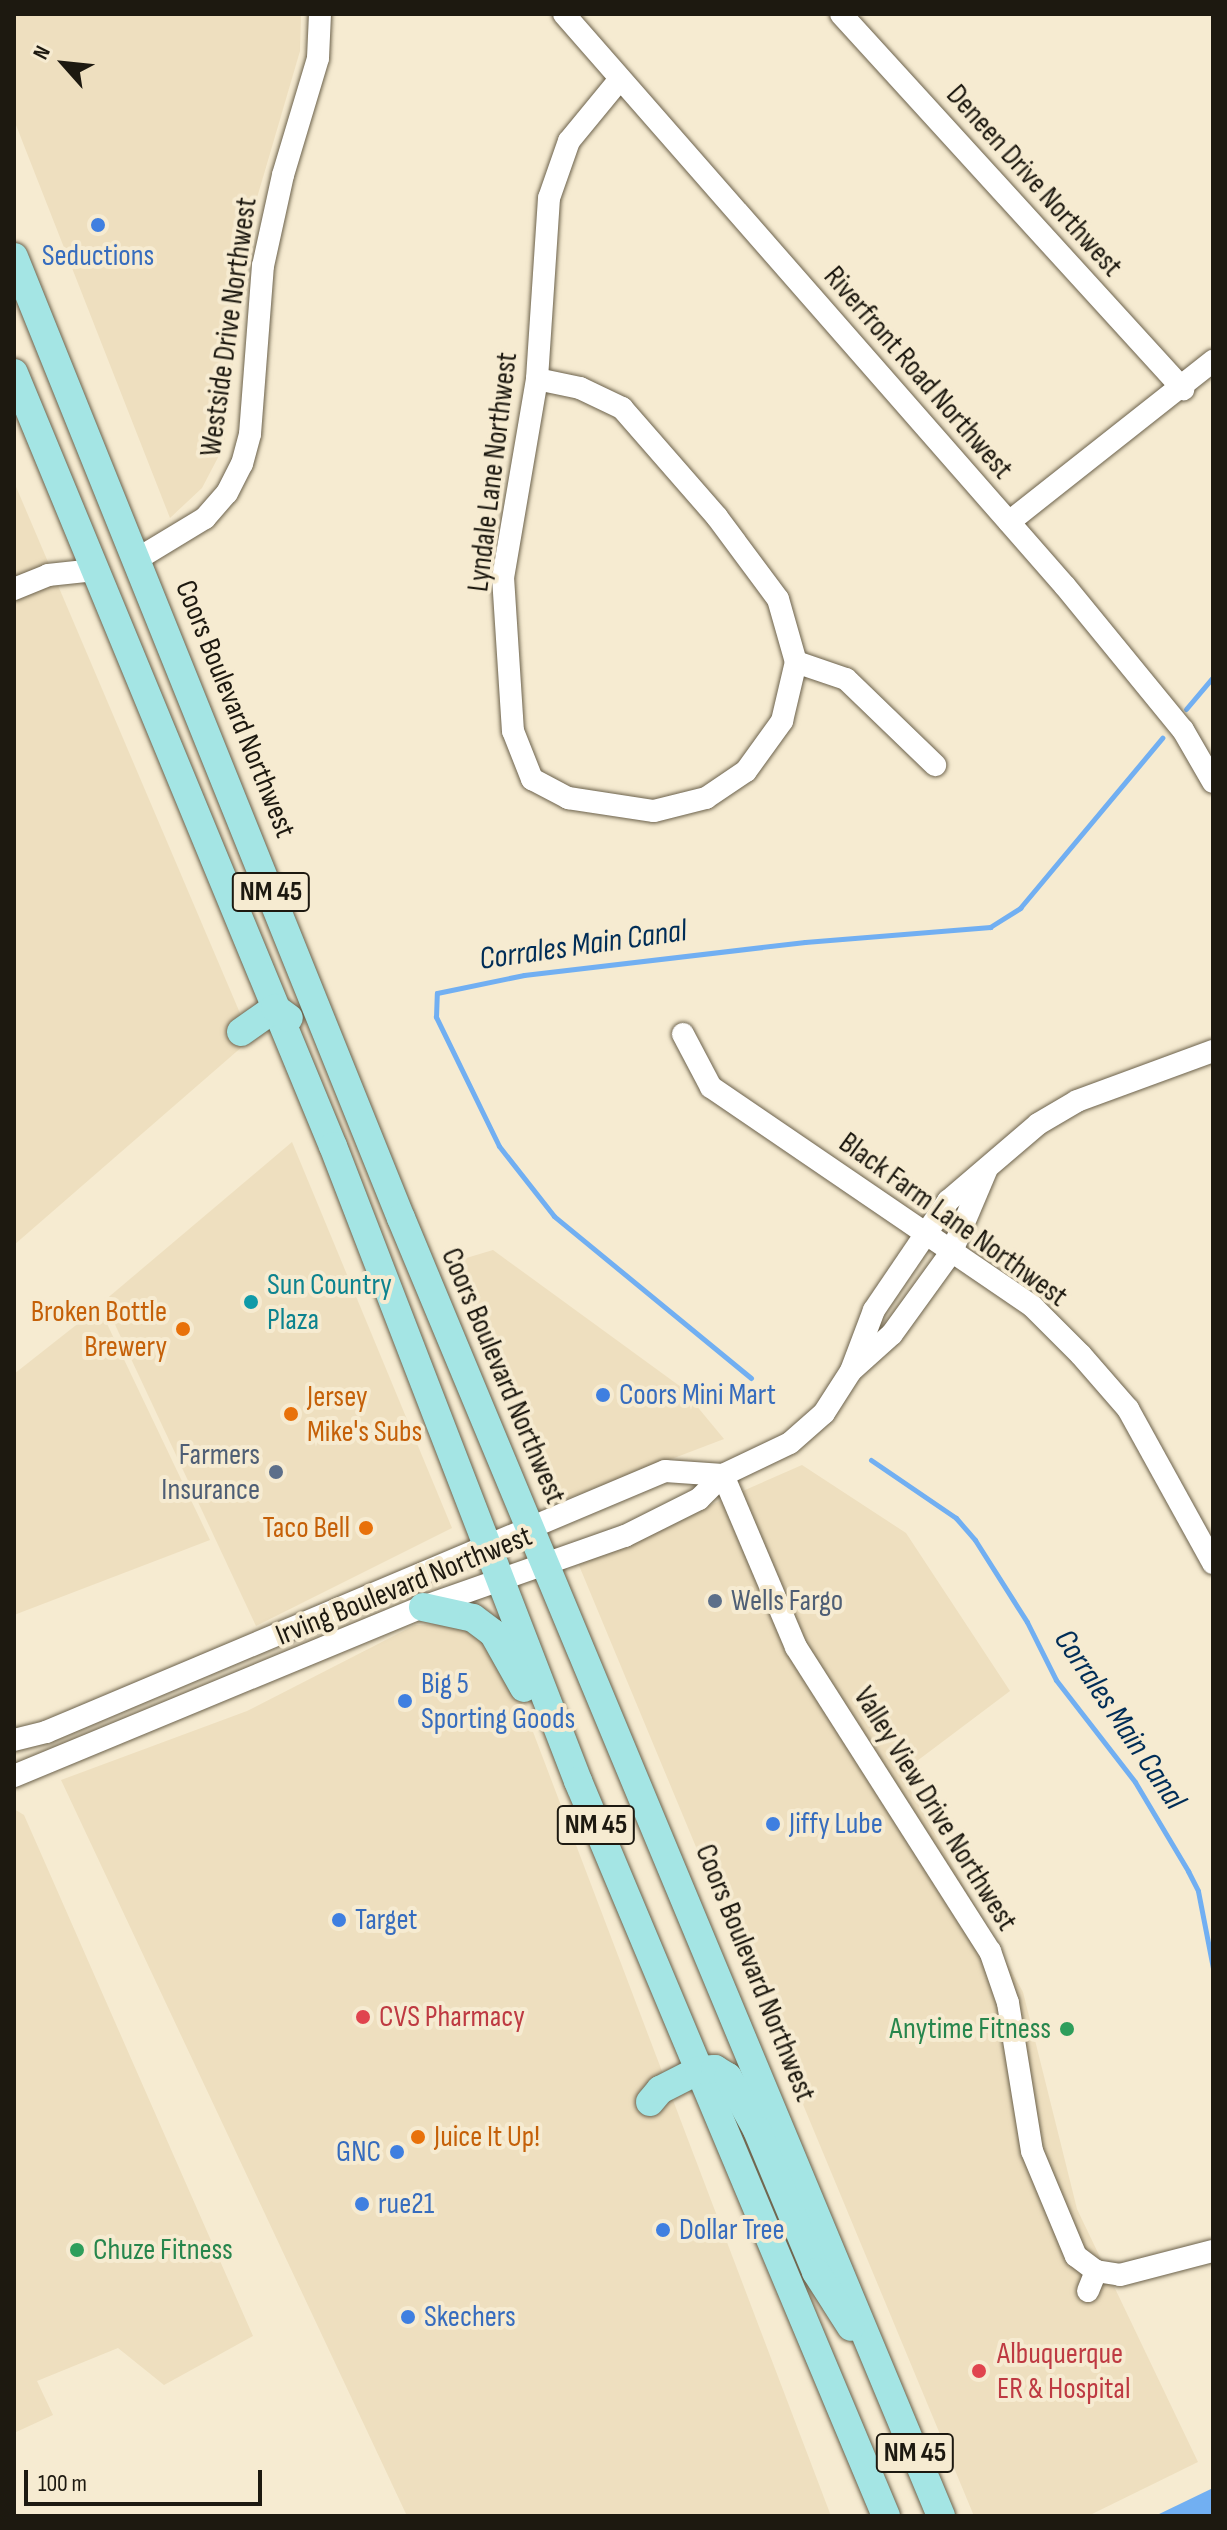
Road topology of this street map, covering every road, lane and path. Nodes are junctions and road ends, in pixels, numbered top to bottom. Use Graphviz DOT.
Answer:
graph roads {
  1 [pos="320,14"];
  2 [pos="564,14"];
  3 [pos="841,14"];
  4 [pos="620,79"];
  5 [pos="14,257"];
  6 [pos="14,350"];
  7 [pos="1213,361"];
  8 [pos="14,373"];
  9 [pos="537,379"];
  10 [pos="1183,389"];
  11 [pos="1009,522"];
  12 [pos="139,558"];
  13 [pos="95,570"];
  14 [pos="14,589"];
  15 [pos="796,662"];
  16 [pos="935,765"];
  17 [pos="1213,782"];
  18 [pos="241,816"];
  19 [pos="275,1008"];
  20 [pos="241,1032"];
  21 [pos="683,1034"];
  22 [pos="1213,1051"];
  23 [pos="375,1152"];
  24 [pos="988,1166"];
  25 [pos="923,1230"];
  26 [pos="952,1251"];
  27 [pos="851,1371"];
  28 [pos="723,1475"];
  29 [pos="529,1526"];
  30 [pos="488,1543"];
  31 [pos="545,1560"];
  32 [pos="1213,1563"];
  33 [pos="499,1577"];
  34 [pos="423,1607"];
  35 [pos="14,1740"];
  36 [pos="14,1776"];
  37 [pos="578,1781"];
  38 [pos="699,2070"];
  39 [pos="650,2102"];
  40 [pos="1213,2251"];
  41 [pos="871,2348"];
  42 [pos="886,2516"];
  43 [pos="941,2516"];
  1 -- 12 [label="street, Westside Drive Northwest"];
  2 -- 4 [label="street, Riverfront Road Northwest"];
  3 -- 10 [label="street, Deneen Drive Northwest"];
  4 -- 9 [label="street, Lyndale Lane Northwest"];
  4 -- 11 [label="street, Riverfront Road Northwest"];
  5 -- 12 [label="main road, Coors Boulevard Northwest / NM 45"];
  6 -- 12 [label="main road"];
  7 -- 10 [label="street"];
  8 -- 13 [label="main road, NM 45"];
  9 -- 15 [label="street"];
  9 -- 15 [label="street, Lyndale Lane Northwest"];
  10 -- 11 [label="street"];
  11 -- 17 [label="street, Riverfront Road Northwest"];
  12 -- 18 [label="main road, Coors Boulevard Northwest / NM 45"];
  13 -- 14 [label="street"];
  13 -- 18 [label="main road"];
  13 -- 19 [label="main road, NM 45"];
  15 -- 16 [label="street"];
  18 -- 23 [label="main road, Coors Boulevard Northwest / NM 45"];
  19 -- 20 [label="main road"];
  19 -- 23 [label="main road"];
  19 -- 30 [label="main road, NM 45"];
  21 -- 25 [label="street, Black Farm Lane Northwest"];
  22 -- 24 [label="street"];
  23 -- 29 [label="main road, Coors Boulevard Northwest / NM 45"];
  24 -- 25 [label="street"];
  24 -- 26 [label="street"];
  25 -- 26 [label="street, Black Farm Lane Northwest"];
  25 -- 27 [label="street"];
  26 -- 27 [label="street"];
  26 -- 32 [label="street, Black Farm Lane Northwest"];
  27 -- 28 [label="street"];
  28 -- 29 [label="street, Irving Boulevard Northwest"];
  28 -- 31 [label="street, Irving Boulevard Northwest"];
  28 -- 40 [label="street, Valley View Drive Northwest"];
  29 -- 30 [label="street, Irving Boulevard Northwest"];
  29 -- 31 [label="main road, Coors Boulevard Northwest / NM 45"];
  30 -- 33 [label="main road, NM 45"];
  30 -- 35 [label="street, Irving Boulevard Northwest"];
  31 -- 33 [label="street, Irving Boulevard Northwest"];
  31 -- 41 [label="main road, Coors Boulevard Northwest / NM 45"];
  33 -- 34 [label="street, Irving Boulevard Northwest"];
  33 -- 37 [label="main road, NM 45"];
  34 -- 36 [label="street, Irving Boulevard Northwest"];
  34 -- 37 [label="main road"];
  37 -- 38 [label="main road, NM 45"];
  38 -- 39 [label="main road"];
  38 -- 41 [label="main road"];
  38 -- 42 [label="main road, NM 45"];
  41 -- 43 [label="main road, Coors Boulevard Northwest / NM 45"];
}
